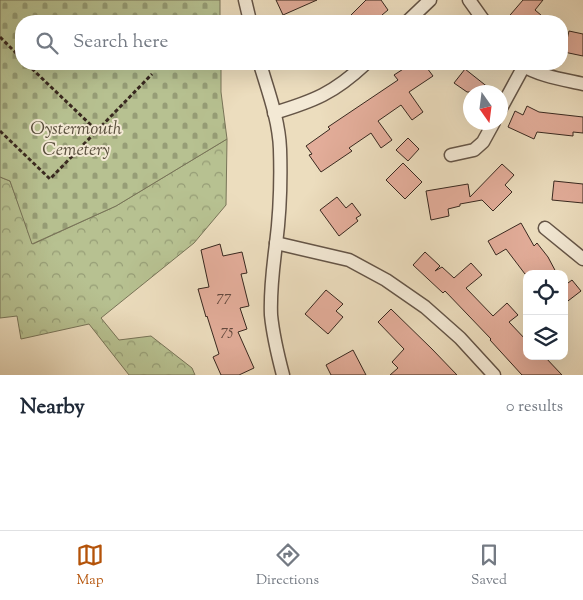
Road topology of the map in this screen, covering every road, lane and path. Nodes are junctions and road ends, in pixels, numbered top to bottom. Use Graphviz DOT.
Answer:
graph roads {
  1 [pos="245,0"];
  2 [pos="430,0"];
  3 [pos="468,0"];
  4 [pos="249,15"];
  5 [pos="414,15"];
  6 [pos="479,15"];
  7 [pos="0,37"];
  8 [pos="15,52"];
  9 [pos="33,70"];
  10 [pos="262,70"];
  11 [pos="358,70"];
  12 [pos="520,70"];
  13 [pos="533,70"];
  14 [pos="152,74"];
  15 [pos="583,84"];
  16 [pos="508,94"];
  17 [pos="274,112"];
  18 [pos="96,130"];
  19 [pos="490,130"];
  20 [pos="0,131"];
  21 [pos="451,155"];
  22 [pos="545,228"];
  23 [pos="276,243"];
  24 [pos="583,259"];
  25 [pos="283,375"];
  26 [pos="494,375"];
  1 -- 4 [label="street"];
  2 -- 5 [label="street"];
  3 -- 6 [label="street"];
  7 -- 8 [label="path"];
  9 -- 18 [label="path"];
  10 -- 17 [label="street"];
  11 -- 17 [label="street"];
  12 -- 16 [label="street"];
  13 -- 15 [label="street"];
  14 -- 18 [label="path"];
  17 -- 23 [label="street"];
  18 -- 20 [label="path"];
  19 -- 21 [label="street"];
  22 -- 24 [label="street"];
  23 -- 25 [label="street"];
  23 -- 26 [label="street"];
}
